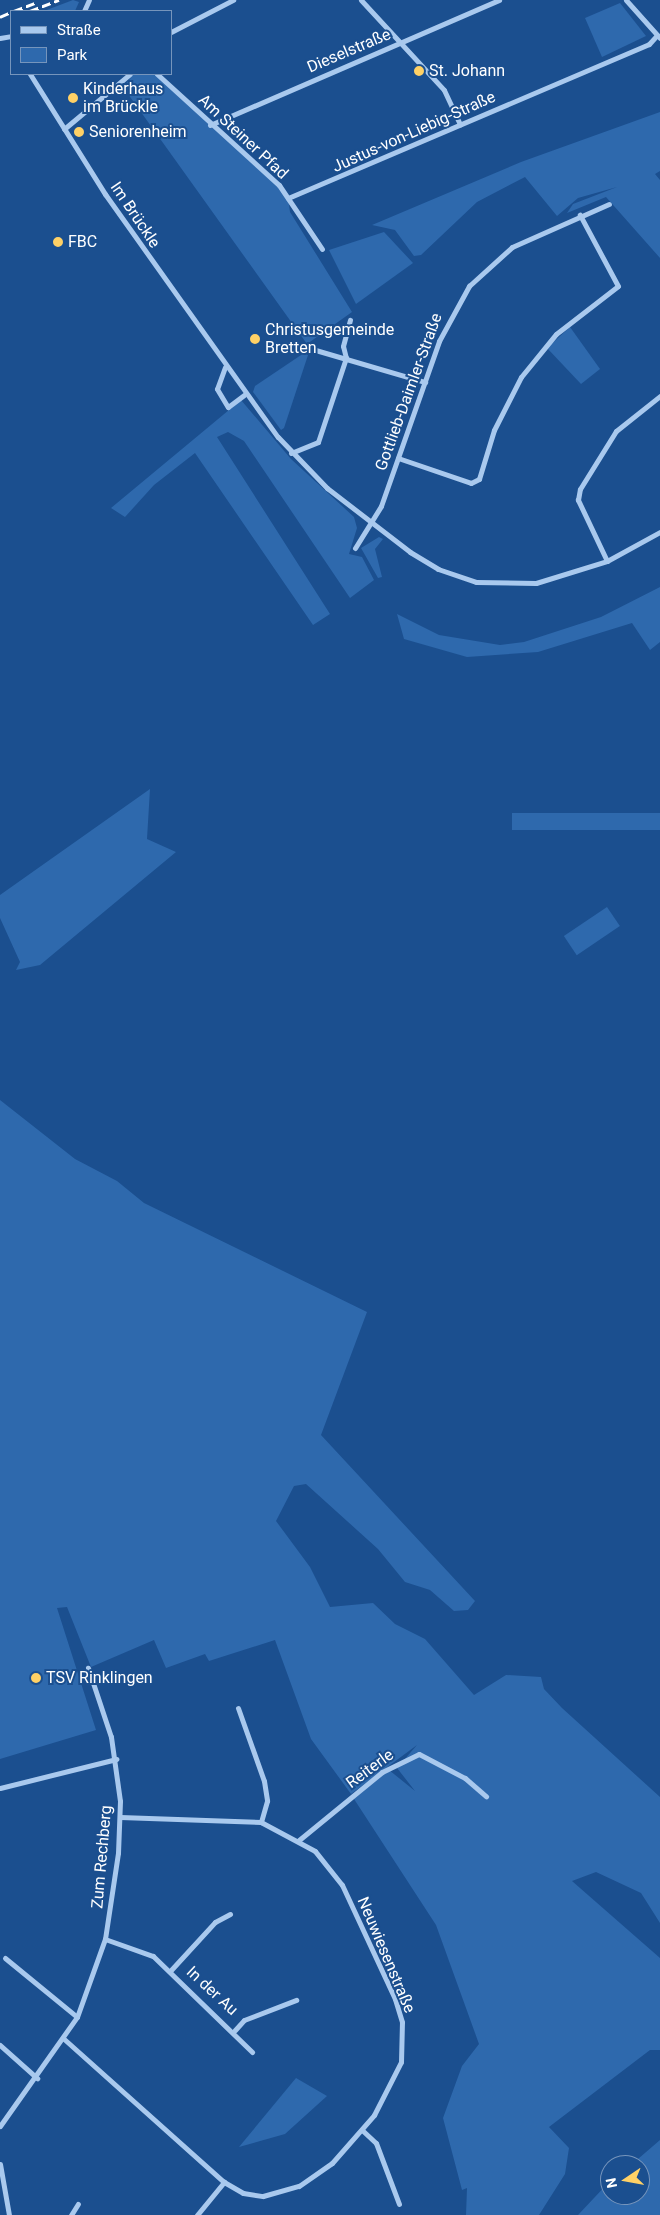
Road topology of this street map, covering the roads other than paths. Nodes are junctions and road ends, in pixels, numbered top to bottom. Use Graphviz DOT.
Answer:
graph roads {
  1 [pos="233,0"];
  2 [pos="361,0"];
  3 [pos="499,0"];
  4 [pos="626,0"];
  5 [pos="172,31"];
  6 [pos="659,37"];
  7 [pos="400,43"];
  8 [pos="31,75"];
  9 [pos="129,75"];
  10 [pos="158,75"];
  11 [pos="210,125"];
  12 [pos="460,125"];
  13 [pos="64,129"];
  14 [pos="288,198"];
  15 [pos="610,204"];
  16 [pos="580,215"];
  17 [pos="322,249"];
  18 [pos="350,320"];
  19 [pos="312,349"];
  20 [pos="346,358"];
  21 [pos="225,366"];
  22 [pos="425,382"];
  23 [pos="244,395"];
  24 [pos="660,396"];
  25 [pos="291,453"];
  26 [pos="398,458"];
  27 [pos="370,522"];
  28 [pos="660,532"];
  29 [pos="355,548"];
  30 [pos="607,561"];
  31 [pos="88,1668"];
  32 [pos="238,1708"];
  33 [pos="116,1759"];
  34 [pos="0,1788"];
  35 [pos="486,1796"];
  36 [pos="120,1817"];
  37 [pos="261,1822"];
  38 [pos="299,1840"];
  39 [pos="230,1914"];
  40 [pos="104,1939"];
  41 [pos="5,1958"];
  42 [pos="171,1970"];
  43 [pos="296,2000"];
  44 [pos="77,2016"];
  45 [pos="235,2030"];
  46 [pos="64,2039"];
  47 [pos="0,2045"];
  48 [pos="252,2052"];
  49 [pos="37,2078"];
  50 [pos="0,2126"];
  51 [pos="362,2130"];
  52 [pos="0,2164"];
  53 [pos="224,2182"];
  54 [pos="78,2204"];
  55 [pos="399,2204"];
  56 [pos="9,2215"];
  57 [pos="71,2215"];
  58 [pos="196,2215"];
  1 -- 5 [label="street"];
  2 -- 7 [label="street"];
  3 -- 7 [label="street, Dieselstraße"];
  4 -- 6 [label="street"];
  6 -- 12 [label="street, Justus-von-Liebig-Straße"];
  7 -- 11 [label="street, Dieselstraße"];
  7 -- 12 [label="street"];
  8 -- 13 [label="street, Im Brückle"];
  9 -- 13 [label="street"];
  10 -- 11 [label="street, Am Steiner Pfad"];
  11 -- 14 [label="street, Am Steiner Pfad"];
  12 -- 14 [label="street, Justus-von-Liebig-Straße"];
  13 -- 21 [label="street, Im Brückle"];
  14 -- 17 [label="street, Am Steiner Pfad"];
  15 -- 16 [label="street, Gottlieb-Daimler-Straße"];
  16 -- 22 [label="street, Gottlieb-Daimler-Straße"];
  16 -- 26 [label="street"];
  18 -- 20 [label="street"];
  19 -- 20 [label="street"];
  20 -- 22 [label="street"];
  20 -- 25 [label="street"];
  21 -- 23 [label="street, Im Brückle"];
  21 -- 23 [label="street"];
  22 -- 26 [label="street, Gottlieb-Daimler-Straße"];
  23 -- 25 [label="street, Im Brückle"];
  24 -- 30 [label="street"];
  25 -- 27 [label="street, Im Brückle"];
  26 -- 27 [label="street, Gottlieb-Daimler-Straße"];
  27 -- 29 [label="street, Gottlieb-Daimler-Straße"];
  27 -- 30 [label="street, Im Brückle"];
  28 -- 30 [label="street, Im Brückle"];
  31 -- 33 [label="street, Zum Rechberg"];
  32 -- 37 [label="street"];
  33 -- 34 [label="street"];
  33 -- 36 [label="street, Zum Rechberg"];
  35 -- 38 [label="street, Reiterle"];
  36 -- 37 [label="street, Neuwiesenstraße"];
  36 -- 40 [label="street, Zum Rechberg"];
  37 -- 38 [label="street, Neuwiesenstraße"];
  38 -- 51 [label="street, Neuwiesenstraße"];
  39 -- 42 [label="street, In der Au"];
  40 -- 42 [label="street, In der Au"];
  40 -- 44 [label="street, Zum Rechberg"];
  41 -- 44 [label="street"];
  42 -- 45 [label="street, In der Au"];
  43 -- 45 [label="street, In der Au"];
  44 -- 46 [label="street, Zum Rechberg"];
  45 -- 48 [label="street, In der Au"];
  46 -- 49 [label="street, Zum Rechberg"];
  46 -- 53 [label="street, Neuwiesenstraße"];
  47 -- 49 [label="street"];
  49 -- 50 [label="street, Zum Rechberg"];
  51 -- 53 [label="street, Neuwiesenstraße"];
  51 -- 55 [label="street"];
  52 -- 56 [label="street"];
  53 -- 58 [label="street"];
  54 -- 57 [label="street"];
}
